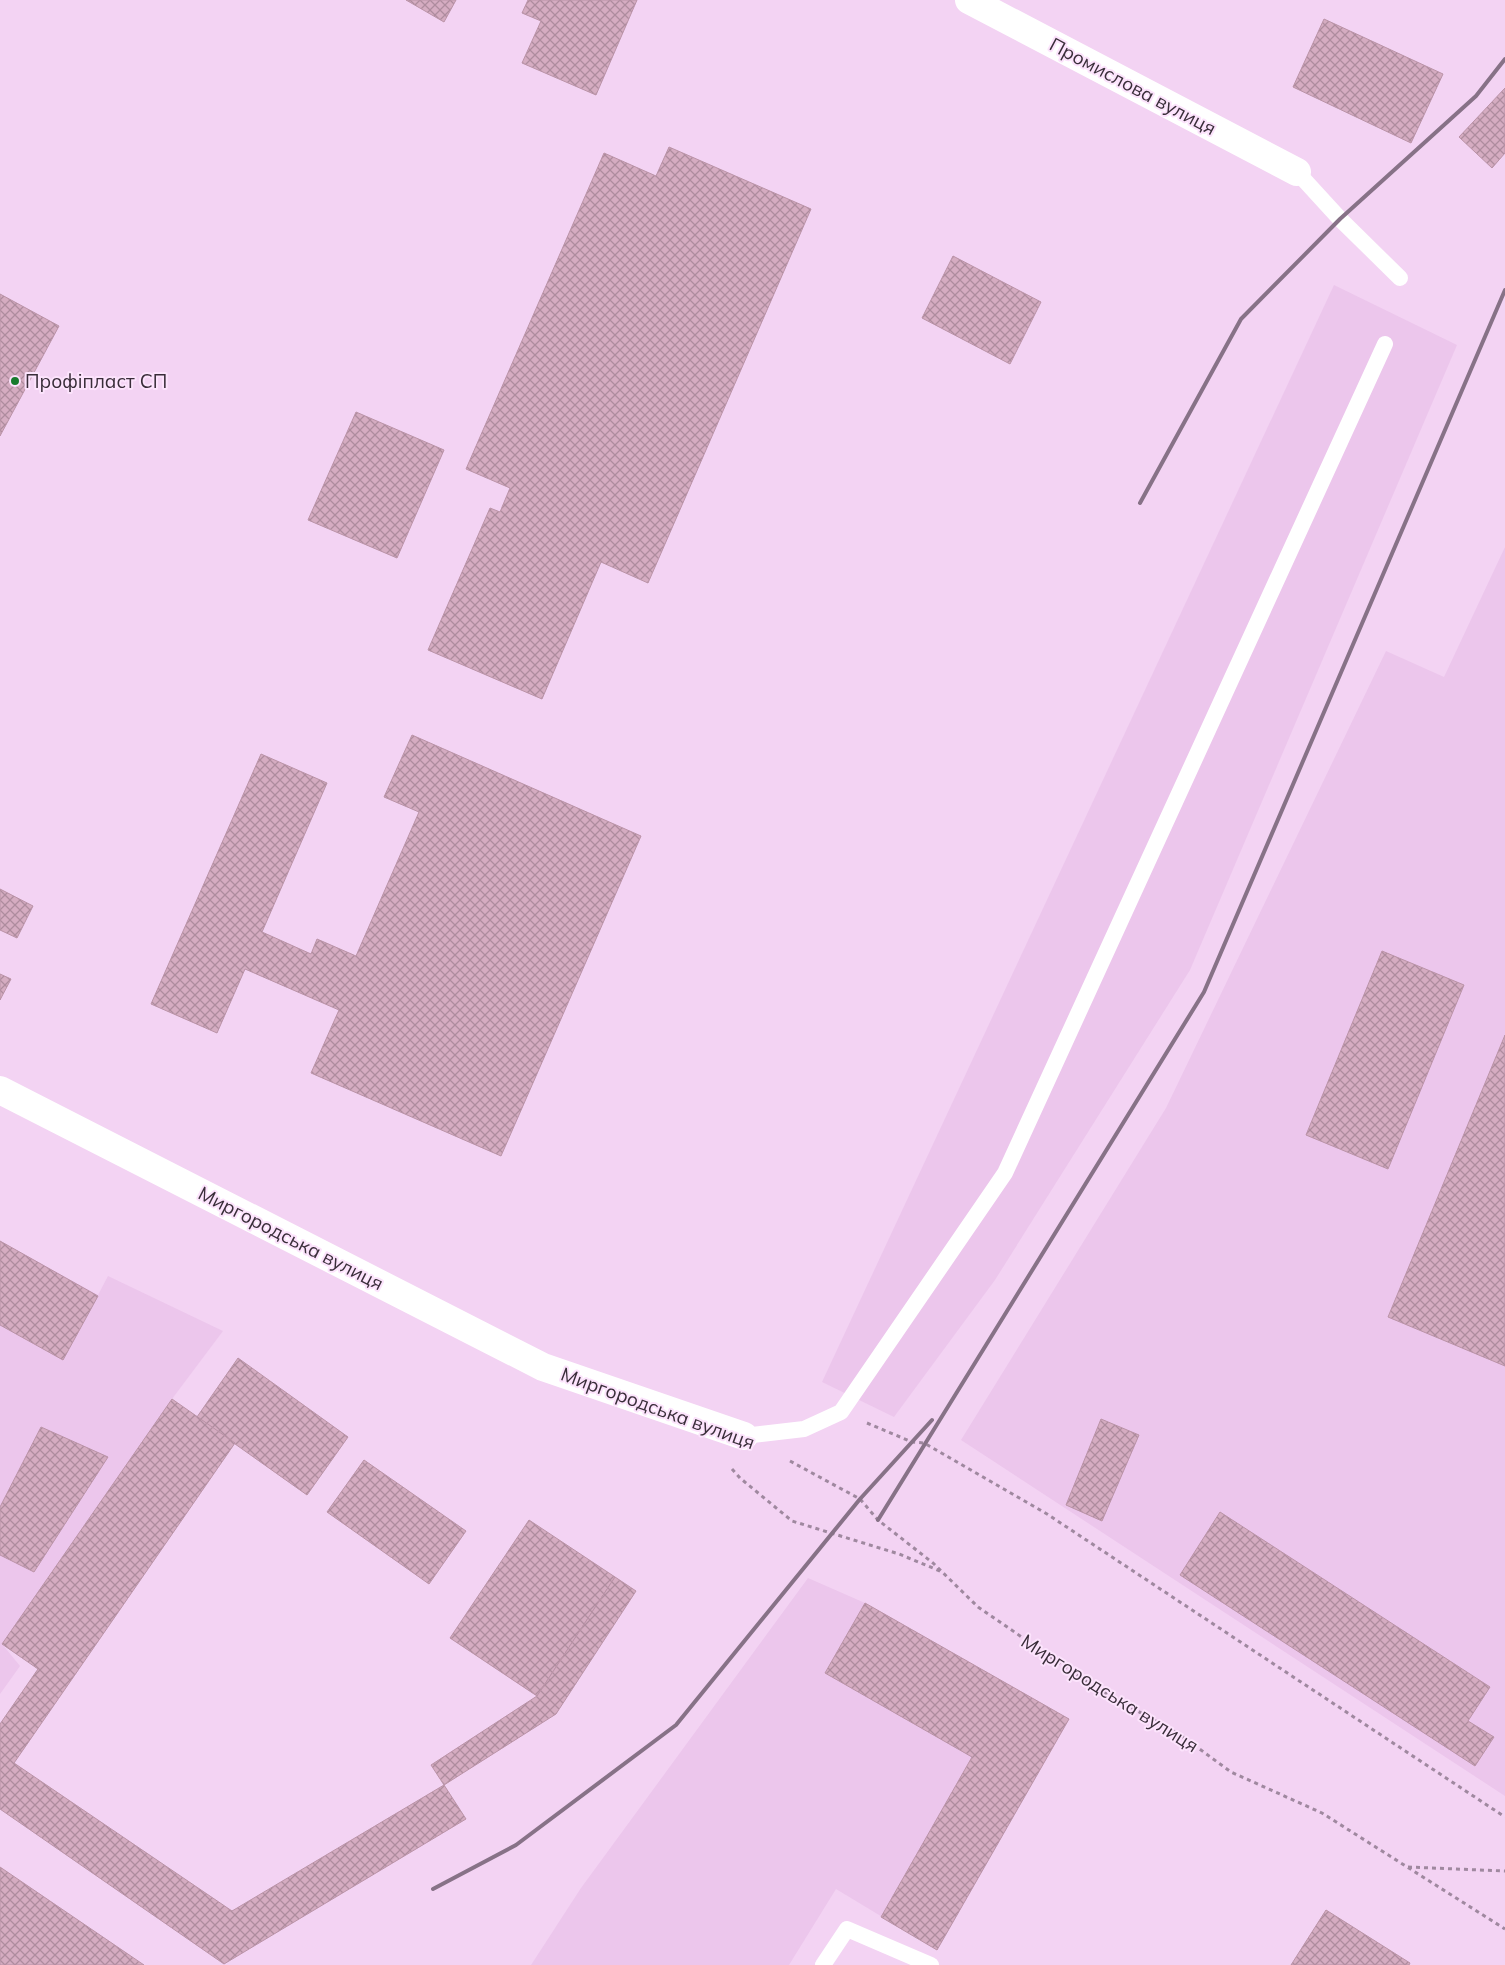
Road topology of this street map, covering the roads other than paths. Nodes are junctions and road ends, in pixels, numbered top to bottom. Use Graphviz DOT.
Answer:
graph roads {
  1 [pos="969,0"];
  2 [pos="1297,172"];
  3 [pos="1400,278"];
  4 [pos="1385,344"];
  5 [pos="0,1090"];
  6 [pos="744,1436"];
  7 [pos="822,1965"];
  8 [pos="931,1965"];
  1 -- 2 [label="street, Промислова вулиця"];
  2 -- 3 [label="lane"];
  4 -- 6 [label="lane"];
  5 -- 6 [label="street, Миргородська вулиця"];
  7 -- 8 [label="lane"];
}
